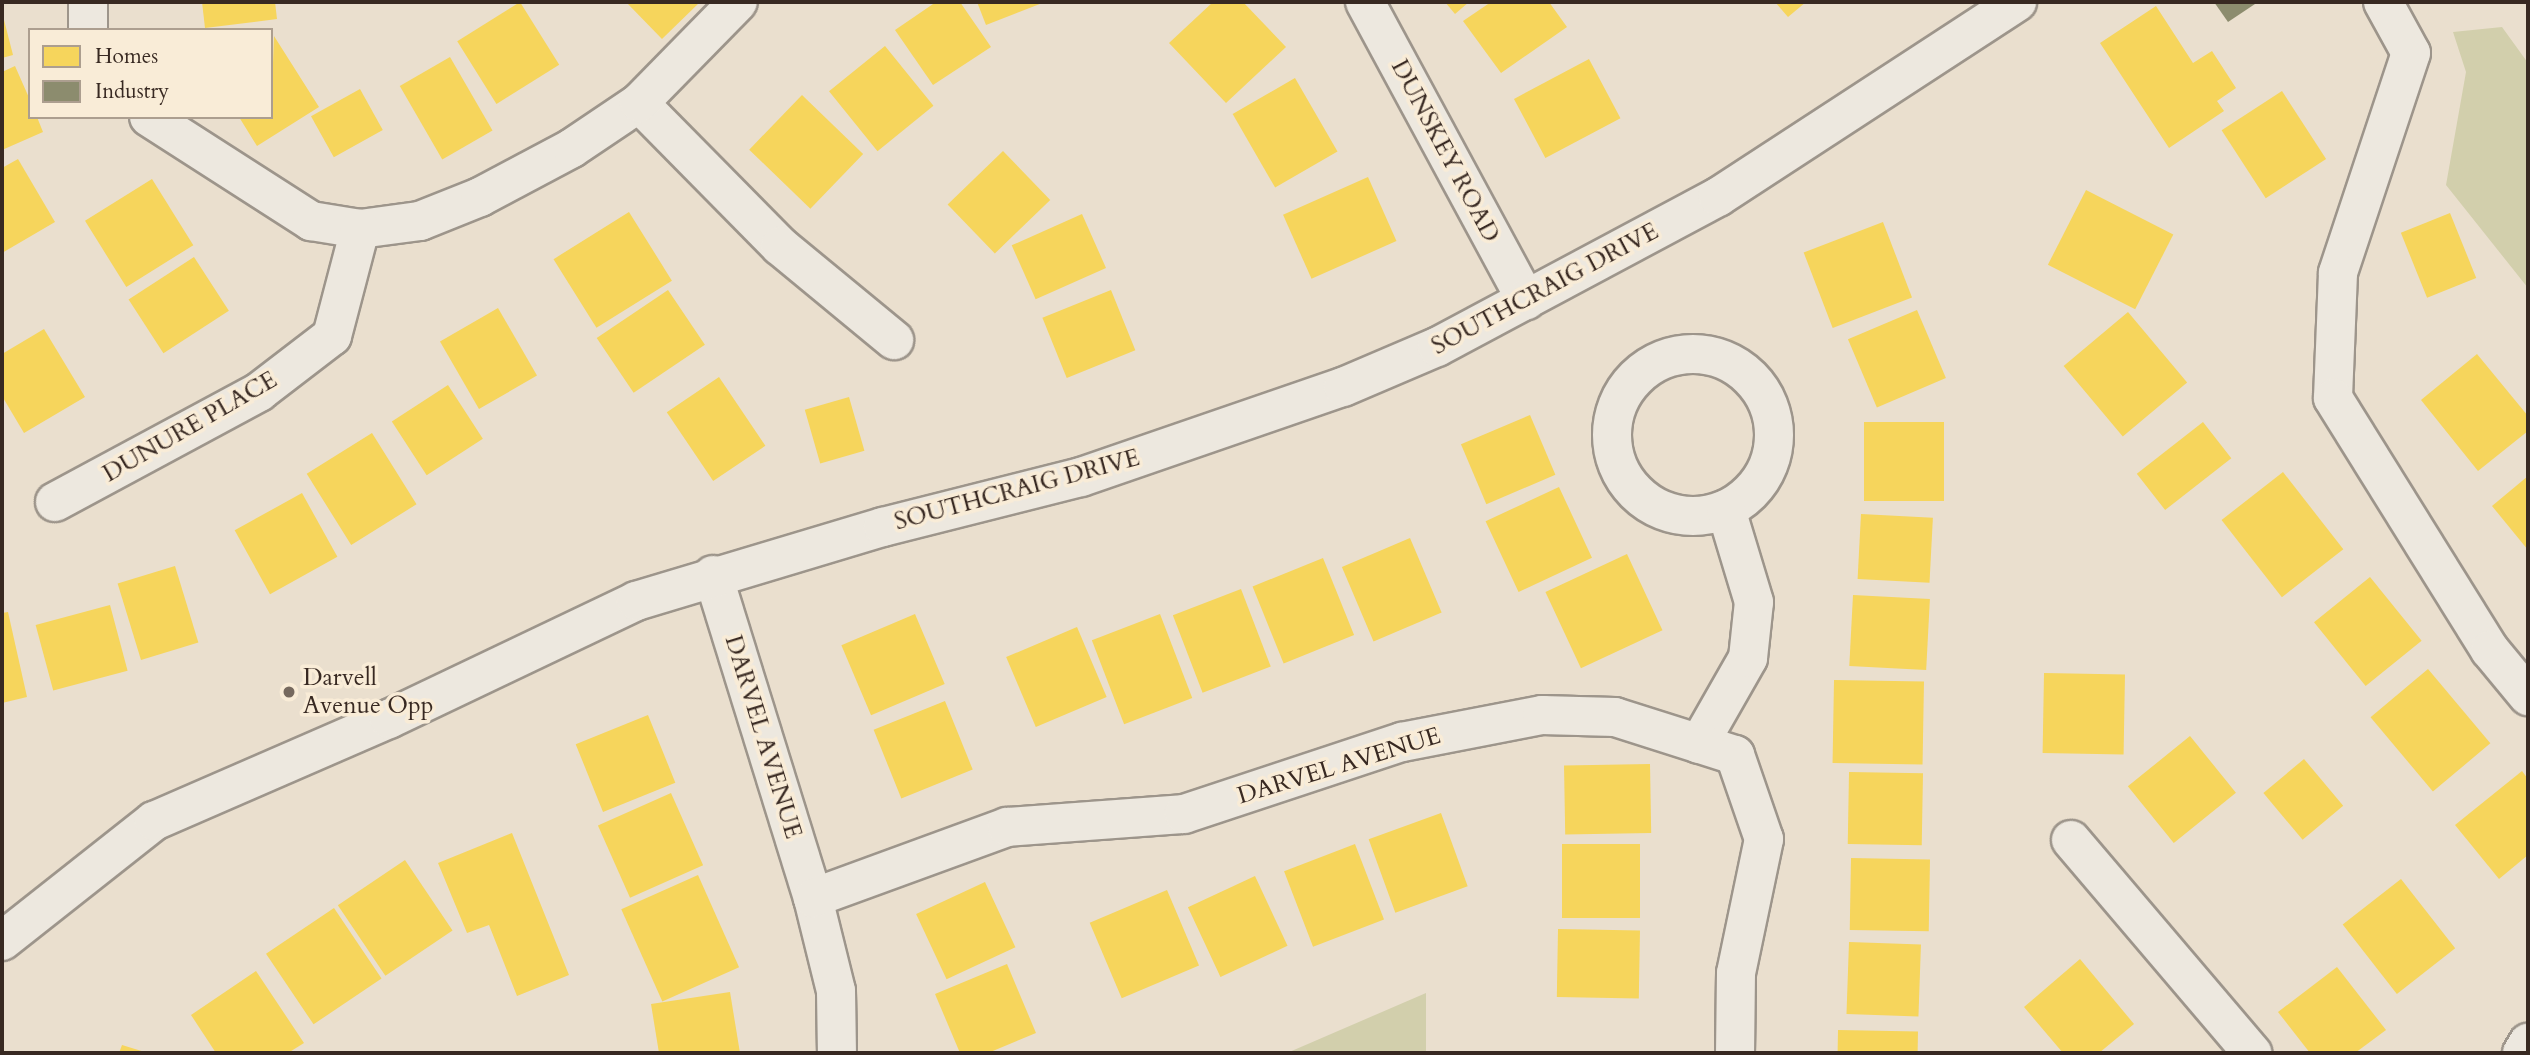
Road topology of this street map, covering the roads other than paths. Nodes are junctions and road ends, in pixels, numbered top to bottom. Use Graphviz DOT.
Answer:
graph roads {
  1 [pos="88,2"];
  2 [pos="738,2"];
  3 [pos="1364,2"];
  4 [pos="2017,2"];
  5 [pos="2384,2"];
  6 [pos="88,28"];
  7 [pos="639,103"];
  8 [pos="152,119"];
  9 [pos="360,229"];
  10 [pos="1526,300"];
  11 [pos="894,340"];
  12 [pos="55,502"];
  13 [pos="1726,509"];
  14 [pos="713,575"];
  15 [pos="2528,696"];
  16 [pos="1699,744"];
  17 [pos="2071,840"];
  18 [pos="813,898"];
  19 [pos="2,941"];
  20 [pos="2528,1043"];
  21 [pos="837,1053"];
  22 [pos="1735,1053"];
  23 [pos="2252,1053"];
  24 [pos="2522,1053"];
  1 -- 6 [label="street"];
  2 -- 7 [label="street"];
  3 -- 10 [label="street, DUNSKEY ROAD"];
  4 -- 10 [label="street, SOUTHCRAIG DRIVE"];
  5 -- 15 [label="street"];
  7 -- 9 [label="street"];
  7 -- 11 [label="street"];
  8 -- 9 [label="street"];
  9 -- 12 [label="street, DUNURE PLACE"];
  10 -- 14 [label="street, SOUTHCRAIG DRIVE"];
  13 -- 13 [label="street"];
  13 -- 16 [label="street"];
  14 -- 18 [label="street, DARVEL AVENUE"];
  14 -- 19 [label="street, SOUTHCRAIG DRIVE"];
  16 -- 18 [label="street, DARVEL AVENUE"];
  16 -- 22 [label="street, DARVEL AVENUE"];
  17 -- 23 [label="street"];
  18 -- 21 [label="street, DARVEL AVENUE"];
  20 -- 24 [label="street"];
}
